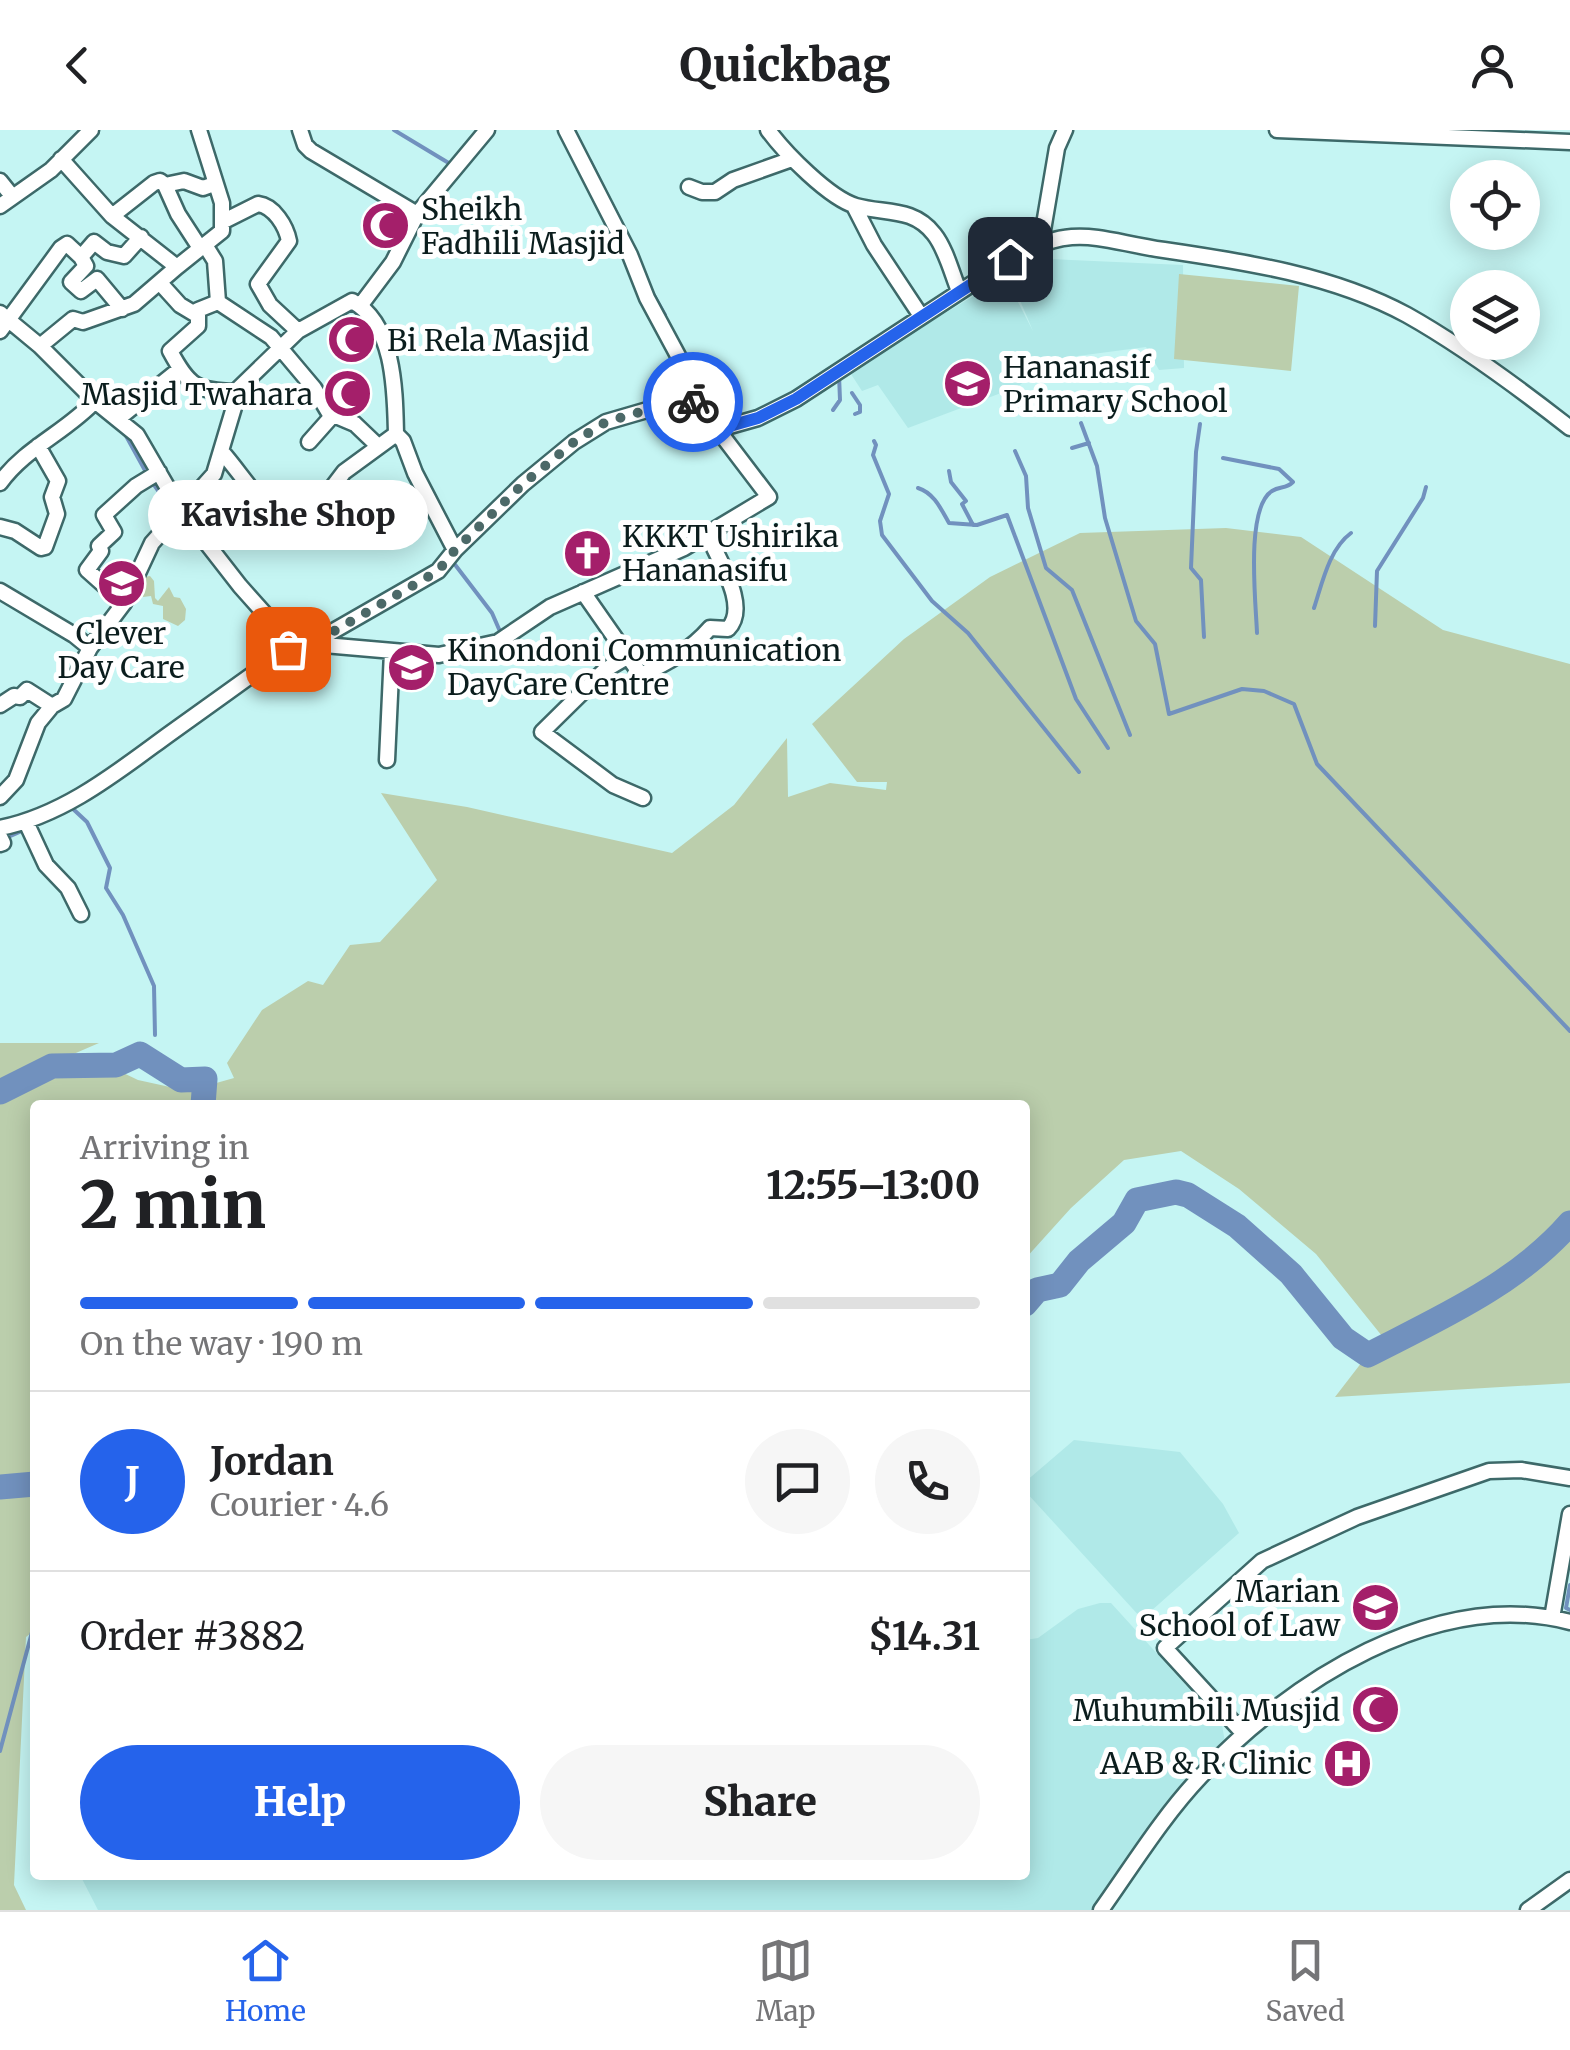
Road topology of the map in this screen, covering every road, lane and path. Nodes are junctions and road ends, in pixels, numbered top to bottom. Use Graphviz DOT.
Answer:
graph roads {
  1 [pos="198,130"];
  2 [pos="300,130"];
  3 [pos="487,130"];
  4 [pos="566,130"];
  5 [pos="768,130"];
  6 [pos="1065,130"];
  7 [pos="1277,130"];
  8 [pos="1305,131"];
  9 [pos="83,133"];
  10 [pos="1570,142"];
  11 [pos="792,158"];
  12 [pos="62,159"];
  13 [pos="0,181"];
  14 [pos="214,184"];
  15 [pos="165,186"];
  16 [pos="689,186"];
  17 [pos="6,201"];
  18 [pos="854,206"];
  19 [pos="417,214"];
  20 [pos="112,216"];
  21 [pos="222,222"];
  22 [pos="142,236"];
  23 [pos="1041,242"];
  24 [pos="202,247"];
  25 [pos="80,257"];
  26 [pos="178,267"];
  27 [pos="161,284"];
  28 [pos="959,292"];
  29 [pos="218,302"];
  30 [pos="360,306"];
  31 [pos="122,309"];
  32 [pos="196,314"];
  33 [pos="920,316"];
  34 [pos="3,322"];
  35 [pos="298,331"];
  36 [pos="40,346"];
  37 [pos="280,346"];
  38 [pos="180,369"];
  39 [pos="235,392"];
  40 [pos="95,401"];
  41 [pos="698,401"];
  42 [pos="333,415"];
  43 [pos="119,418"];
  44 [pos="1570,428"];
  45 [pos="719,429"];
  46 [pos="396,434"];
  47 [pos="309,442"];
  48 [pos="377,445"];
  49 [pos="38,446"];
  50 [pos="222,452"];
  51 [pos="159,472"];
  52 [pos="0,482"];
  53 [pos="180,509"];
  54 [pos="0,527"];
  55 [pos="708,535"];
  56 [pos="455,550"];
  57 [pos="0,591"];
  58 [pos="584,592"];
  59 [pos="124,603"];
  60 [pos="290,642"];
  61 [pos="90,648"];
  62 [pos="392,652"];
  63 [pos="627,658"];
  64 [pos="0,705"];
  65 [pos="52,706"];
  66 [pos="387,760"];
  67 [pos="0,797"];
  68 [pos="642,798"];
  69 [pos="26,822"];
  70 [pos="0,828"];
  71 [pos="82,914"];
  72 [pos="1570,1478"];
  73 [pos="1570,1514"];
  74 [pos="1552,1618"];
  75 [pos="1570,1622"];
  76 [pos="1244,1734"];
  77 [pos="1570,1880"];
  78 [pos="1105,1905"];
  79 [pos="1123,1910"];
  80 [pos="1528,1910"];
  1 -- 14 [label="street"];
  2 -- 19 [label="street"];
  3 -- 19 [label="street"];
  4 -- 41 [label="street"];
  5 -- 11 [label="street"];
  6 -- 23 [label="street"];
  7 -- 8 [label="street"];
  8 -- 10 [label="street"];
  9 -- 12 [label="street"];
  11 -- 16 [label="street"];
  11 -- 18 [label="street"];
  12 -- 17 [label="street"];
  12 -- 20 [label="street"];
  13 -- 17 [label="street"];
  14 -- 15 [label="street"];
  14 -- 21 [label="street"];
  15 -- 20 [label="street"];
  15 -- 24 [label="street"];
  18 -- 28 [label="street"];
  18 -- 33 [label="street"];
  19 -- 30 [label="street"];
  20 -- 22 [label="street"];
  21 -- 24 [label="street"];
  21 -- 35 [label="street"];
  22 -- 25 [label="street"];
  22 -- 26 [label="street"];
  23 -- 28 [label="street"];
  23 -- 44 [label="street"];
  24 -- 26 [label="street"];
  24 -- 29 [label="street"];
  25 -- 31 [label="street"];
  25 -- 34 [label="street"];
  26 -- 27 [label="street"];
  27 -- 31 [label="street"];
  27 -- 32 [label="street"];
  28 -- 33 [label="street"];
  29 -- 32 [label="street"];
  29 -- 37 [label="street"];
  30 -- 35 [label="street"];
  30 -- 46 [label="street"];
  31 -- 36 [label="street"];
  32 -- 38 [label="street"];
  33 -- 45 [label="street"];
  34 -- 36 [label="street"];
  35 -- 37 [label="street"];
  36 -- 40 [label="street"];
  37 -- 39 [label="street"];
  37 -- 42 [label="street"];
  38 -- 39 [label="street"];
  38 -- 43 [label="street"];
  39 -- 50 [label="street"];
  40 -- 43 [label="street"];
  40 -- 49 [label="street"];
  41 -- 45 [label="street"];
  41 -- 56 [label="street"];
  42 -- 47 [label="street"];
  42 -- 48 [label="street"];
  43 -- 51 [label="street"];
  45 -- 55 [label="street"];
  46 -- 48 [label="street"];
  46 -- 56 [label="street"];
  48 -- 50 [label="street"];
  49 -- 52 [label="street"];
  49 -- 54 [label="street"];
  50 -- 53 [label="street"];
  51 -- 53 [label="street"];
  51 -- 59 [label="street"];
  53 -- 59 [label="street"];
  53 -- 60 [label="street"];
  55 -- 58 [label="street"];
  55 -- 63 [label="street"];
  56 -- 60 [label="street"];
  57 -- 61 [label="street"];
  58 -- 62 [label="street"];
  58 -- 63 [label="street"];
  59 -- 61 [label="street"];
  60 -- 62 [label="street"];
  60 -- 69 [label="street"];
  61 -- 65 [label="street"];
  62 -- 66 [label="street"];
  63 -- 68 [label="street"];
  64 -- 65 [label="street"];
  65 -- 67 [label="street"];
  69 -- 70 [label="street"];
  69 -- 71 [label="street"];
  72 -- 76 [label="street"];
  73 -- 74 [label="street"];
  74 -- 75 [label="street"];
  74 -- 76 [label="street"];
  76 -- 78 [label="street"];
  77 -- 80 [label="street"];
  78 -- 79 [label="street"];
}
